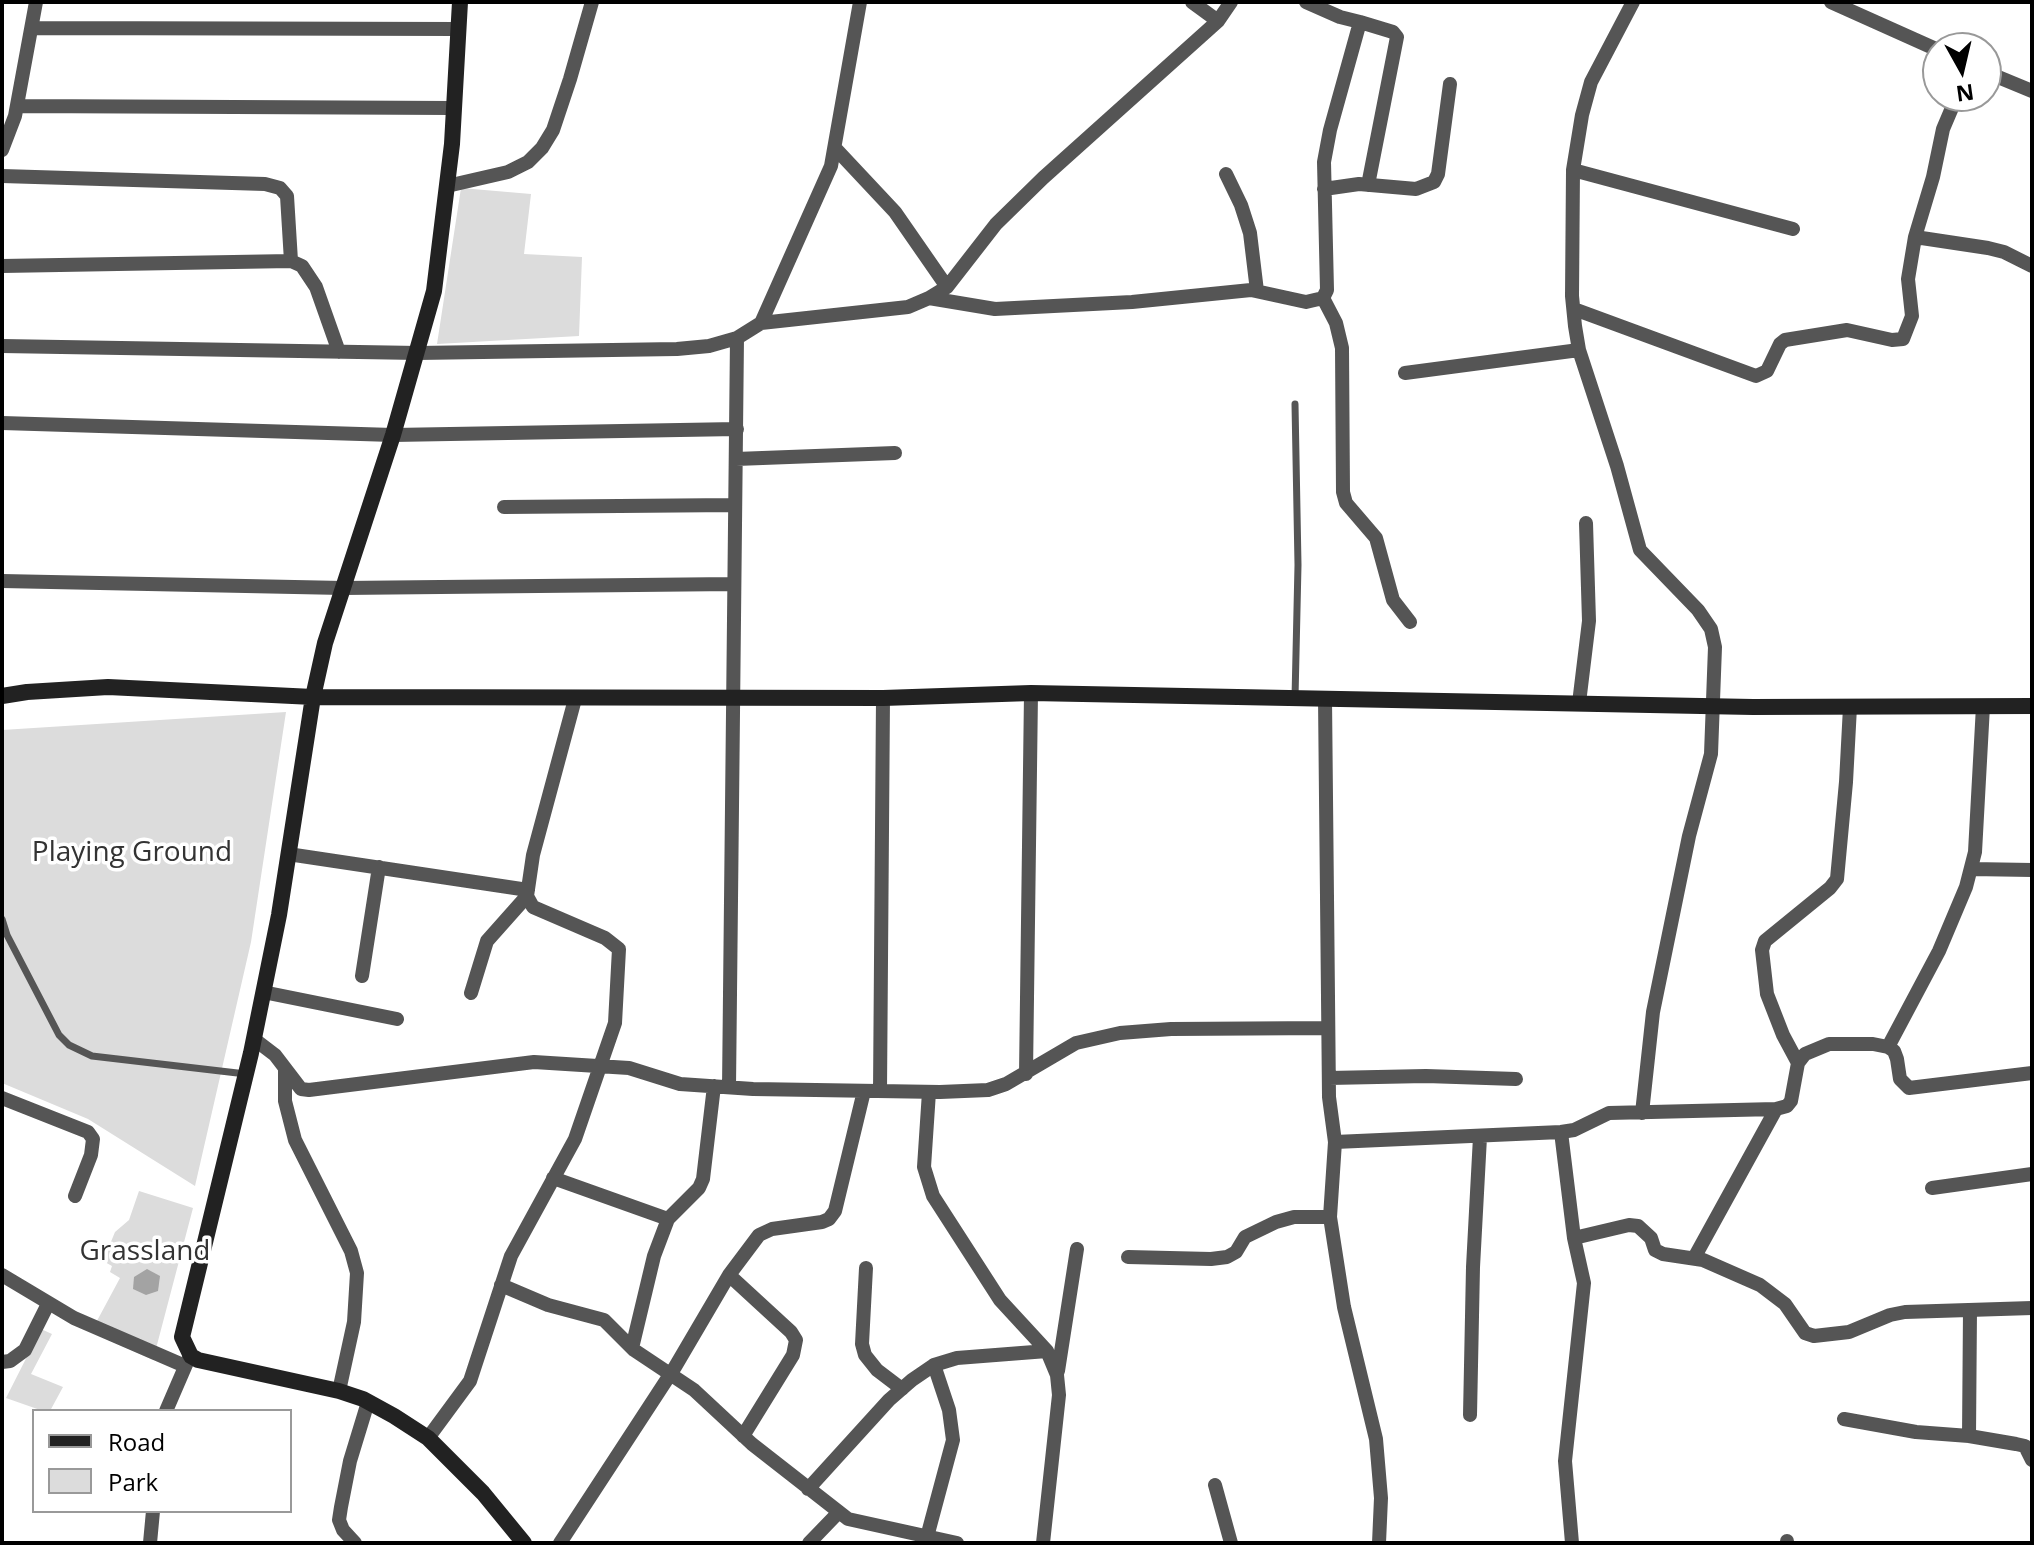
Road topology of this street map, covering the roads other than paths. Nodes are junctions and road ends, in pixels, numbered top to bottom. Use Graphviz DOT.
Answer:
graph roads {
  1 [pos="36,2"];
  2 [pos="460,2"];
  3 [pos="592,2"];
  4 [pos="860,2"];
  5 [pos="1192,2"];
  6 [pos="1231,2"];
  7 [pos="1306,2"];
  8 [pos="1633,2"];
  9 [pos="1831,2"];
  10 [pos="1218,21"];
  11 [pos="1360,22"];
  12 [pos="32,28"];
  13 [pos="458,29"];
  14 [pos="1922,43"];
  15 [pos="2002,79"];
  16 [pos="1450,84"];
  17 [pos="2032,91"];
  18 [pos="17,106"];
  19 [pos="452,108"];
  20 [pos="1950,112"];
  21 [pos="835,148"];
  22 [pos="2,150"];
  23 [pos="1573,170"];
  24 [pos="1226,174"];
  25 [pos="2,176"];
  26 [pos="1368,185"];
  27 [pos="447,186"];
  28 [pos="1324,189"];
  29 [pos="1793,229"];
  30 [pos="1915,237"];
  31 [pos="291,261"];
  32 [pos="2,266"];
  33 [pos="2032,266"];
  34 [pos="947,287"];
  35 [pos="1257,291"];
  36 [pos="929,298"];
  37 [pos="1323,298"];
  38 [pos="1574,309"];
  39 [pos="761,323"];
  40 [pos="737,338"];
  41 [pos="2,346"];
  42 [pos="1579,350"];
  43 [pos="339,352"];
  44 [pos="418,353"];
  45 [pos="1405,373"];
  46 [pos="1295,404"];
  47 [pos="2,423"];
  48 [pos="737,429"];
  49 [pos="393,435"];
  50 [pos="895,453"];
  51 [pos="736,459"];
  52 [pos="735,505"];
  53 [pos="504,507"];
  54 [pos="1586,523"];
  55 [pos="2,581"];
  56 [pos="734,584"];
  57 [pos="343,588"];
  58 [pos="1410,622"];
  59 [pos="1031,693"];
  60 [pos="2,696"];
  61 [pos="313,697"];
  62 [pos="732,697"];
  63 [pos="883,698"];
  64 [pos="1295,698"];
  65 [pos="1325,698"];
  66 [pos="575,699"];
  67 [pos="1579,703"];
  68 [pos="1712,706"];
  69 [pos="1983,706"];
  70 [pos="2032,706"];
  71 [pos="1850,707"];
  72 [pos="288,854"];
  73 [pos="379,867"];
  74 [pos="1971,869"];
  75 [pos="2032,870"];
  76 [pos="528,893"];
  77 [pos="2,919"];
  78 [pos="362,976"];
  79 [pos="263,992"];
  80 [pos="471,993"];
  81 [pos="397,1019"];
  82 [pos="1328,1028"];
  83 [pos="254,1039"];
  84 [pos="1888,1047"];
  85 [pos="1798,1063"];
  86 [pos="601,1065"];
  87 [pos="285,1066"];
  88 [pos="2032,1073"];
  89 [pos="246,1074"];
  90 [pos="1026,1074"];
  91 [pos="1329,1078"];
  92 [pos="1516,1079"];
  93 [pos="722,1087"];
  94 [pos="864,1091"];
  95 [pos="880,1091"];
  96 [pos="929,1092"];
  97 [pos="2,1098"];
  98 [pos="1776,1109"];
  99 [pos="1642,1113"];
  100 [pos="1561,1132"];
  101 [pos="1480,1137"];
  102 [pos="1335,1142"];
  103 [pos="2032,1174"];
  104 [pos="553,1178"];
  105 [pos="1932,1188"];
  106 [pos="75,1196"];
  107 [pos="1330,1217"];
  108 [pos="668,1219"];
  109 [pos="1574,1238"];
  110 [pos="1077,1249"];
  111 [pos="1128,1257"];
  112 [pos="1694,1258"];
  113 [pos="866,1268"];
  114 [pos="2,1275"];
  115 [pos="729,1275"];
  116 [pos="501,1285"];
  117 [pos="48,1304"];
  118 [pos="2032,1308"];
  119 [pos="1970,1310"];
  120 [pos="632,1348"];
  121 [pos="1047,1351"];
  122 [pos="188,1361"];
  123 [pos="2,1362"];
  124 [pos="934,1365"];
  125 [pos="1057,1375"];
  126 [pos="670,1376"];
  127 [pos="902,1389"];
  128 [pos="339,1391"];
  129 [pos="368,1402"];
  130 [pos="167,1409"];
  131 [pos="1470,1415"];
  132 [pos="1844,1419"];
  133 [pos="743,1436"];
  134 [pos="1969,1436"];
  135 [pos="428,1438"];
  136 [pos="2032,1460"];
  137 [pos="1215,1485"];
  138 [pos="808,1489"];
  139 [pos="153,1513"];
  140 [pos="838,1513"];
  141 [pos="927,1537"];
  142 [pos="150,1543"];
  143 [pos="355,1543"];
  144 [pos="524,1543"];
  145 [pos="560,1543"];
  146 [pos="809,1543"];
  147 [pos="957,1543"];
  148 [pos="1043,1543"];
  149 [pos="1231,1543"];
  150 [pos="1379,1543"];
  151 [pos="1572,1543"];
  1 -- 12 [label="street"];
  2 -- 13 [label="street"];
  3 -- 27 [label="street"];
  4 -- 21 [label="street"];
  5 -- 10 [label="street"];
  6 -- 10 [label="street"];
  7 -- 11 [label="street"];
  8 -- 23 [label="street"];
  9 -- 14 [label="street"];
  10 -- 34 [label="street"];
  11 -- 26 [label="street"];
  11 -- 28 [label="street"];
  12 -- 13 [label="street"];
  12 -- 18 [label="street"];
  13 -- 19 [label="street"];
  15 -- 17 [label="street"];
  16 -- 26 [label="street"];
  18 -- 19 [label="street"];
  18 -- 22 [label="street"];
  19 -- 27 [label="street"];
  20 -- 30 [label="street"];
  21 -- 34 [label="street"];
  21 -- 39 [label="street"];
  23 -- 29 [label="street"];
  23 -- 38 [label="street"];
  24 -- 35 [label="street"];
  25 -- 31 [label="street"];
  26 -- 28 [label="street"];
  27 -- 44 [label="street"];
  28 -- 37 [label="street"];
  30 -- 33 [label="street"];
  30 -- 38 [label="street"];
  31 -- 32 [label="street"];
  31 -- 43 [label="street"];
  34 -- 36 [label="street"];
  35 -- 36 [label="street"];
  35 -- 37 [label="street"];
  36 -- 39 [label="street"];
  37 -- 58 [label="street"];
  38 -- 42 [label="street"];
  39 -- 40 [label="street"];
  40 -- 44 [label="street"];
  40 -- 48 [label="street"];
  41 -- 43 [label="street"];
  42 -- 45 [label="street"];
  42 -- 68 [label="street"];
  43 -- 44 [label="street"];
  44 -- 49 [label="street"];
  46 -- 64 [label="lane"];
  47 -- 49 [label="street"];
  48 -- 49 [label="street"];
  48 -- 51 [label="street"];
  49 -- 57 [label="street"];
  50 -- 51 [label="street"];
  51 -- 52 [label="street"];
  52 -- 53 [label="street"];
  52 -- 56 [label="street"];
  54 -- 67 [label="street"];
  55 -- 57 [label="street"];
  56 -- 57 [label="street"];
  56 -- 62 [label="street"];
  57 -- 61 [label="street"];
  59 -- 63 [label="street"];
  59 -- 64 [label="street"];
  59 -- 90 [label="street"];
  60 -- 61 [label="street"];
  61 -- 66 [label="street"];
  61 -- 72 [label="street"];
  62 -- 63 [label="street"];
  62 -- 66 [label="street"];
  62 -- 93 [label="street"];
  63 -- 95 [label="street"];
  64 -- 65 [label="street"];
  65 -- 67 [label="street"];
  65 -- 82 [label="street"];
  66 -- 76 [label="street"];
  67 -- 68 [label="street"];
  68 -- 71 [label="street"];
  68 -- 99 [label="street"];
  69 -- 70 [label="street"];
  69 -- 71 [label="street"];
  69 -- 74 [label="street"];
  71 -- 85 [label="street"];
  72 -- 73 [label="street"];
  72 -- 79 [label="street"];
  73 -- 76 [label="street"];
  73 -- 78 [label="street"];
  74 -- 75 [label="street"];
  74 -- 84 [label="street"];
  76 -- 80 [label="street"];
  76 -- 86 [label="street"];
  77 -- 89 [label="lane"];
  79 -- 81 [label="street"];
  79 -- 83 [label="street"];
  82 -- 90 [label="street"];
  82 -- 91 [label="street"];
  83 -- 87 [label="street"];
  83 -- 89 [label="street"];
  84 -- 85 [label="street"];
  84 -- 88 [label="street"];
  85 -- 98 [label="street"];
  86 -- 87 [label="street"];
  86 -- 93 [label="street"];
  86 -- 104 [label="street"];
  87 -- 128 [label="street"];
  89 -- 122 [label="street"];
  90 -- 96 [label="street"];
  91 -- 92 [label="street"];
  91 -- 102 [label="street"];
  93 -- 94 [label="street"];
  93 -- 108 [label="street"];
  94 -- 95 [label="street"];
  94 -- 115 [label="street"];
  95 -- 96 [label="street"];
  96 -- 121 [label="street"];
  97 -- 106 [label="street"];
  98 -- 99 [label="street"];
  98 -- 112 [label="street"];
  99 -- 100 [label="street"];
  100 -- 101 [label="street"];
  100 -- 109 [label="street"];
  101 -- 102 [label="street"];
  101 -- 131 [label="street"];
  102 -- 107 [label="street"];
  103 -- 105 [label="street"];
  104 -- 108 [label="street"];
  104 -- 116 [label="street"];
  107 -- 111 [label="street"];
  107 -- 150 [label="street"];
  108 -- 120 [label="street"];
  109 -- 112 [label="street"];
  109 -- 151 [label="street"];
  110 -- 125 [label="street"];
  112 -- 119 [label="street"];
  113 -- 127 [label="street"];
  114 -- 117 [label="street"];
  115 -- 126 [label="street"];
  115 -- 133 [label="street"];
  116 -- 120 [label="street"];
  116 -- 135 [label="street"];
  117 -- 122 [label="street"];
  117 -- 123 [label="street"];
  118 -- 119 [label="street"];
  119 -- 134 [label="street"];
  120 -- 126 [label="street"];
  121 -- 124 [label="street"];
  121 -- 125 [label="street"];
  122 -- 128 [label="street"];
  122 -- 130 [label="street"];
  124 -- 127 [label="street"];
  124 -- 141 [label="street"];
  125 -- 148 [label="street"];
  126 -- 133 [label="street"];
  126 -- 145 [label="street"];
  127 -- 138 [label="street"];
  128 -- 129 [label="street"];
  129 -- 135 [label="street"];
  129 -- 143 [label="street"];
  132 -- 134 [label="street"];
  133 -- 138 [label="street"];
  134 -- 136 [label="street"];
  135 -- 144 [label="street"];
  137 -- 149 [label="street"];
  138 -- 140 [label="street"];
  139 -- 142 [label="street"];
  140 -- 141 [label="street"];
  140 -- 146 [label="street"];
  141 -- 147 [label="street"];
}
